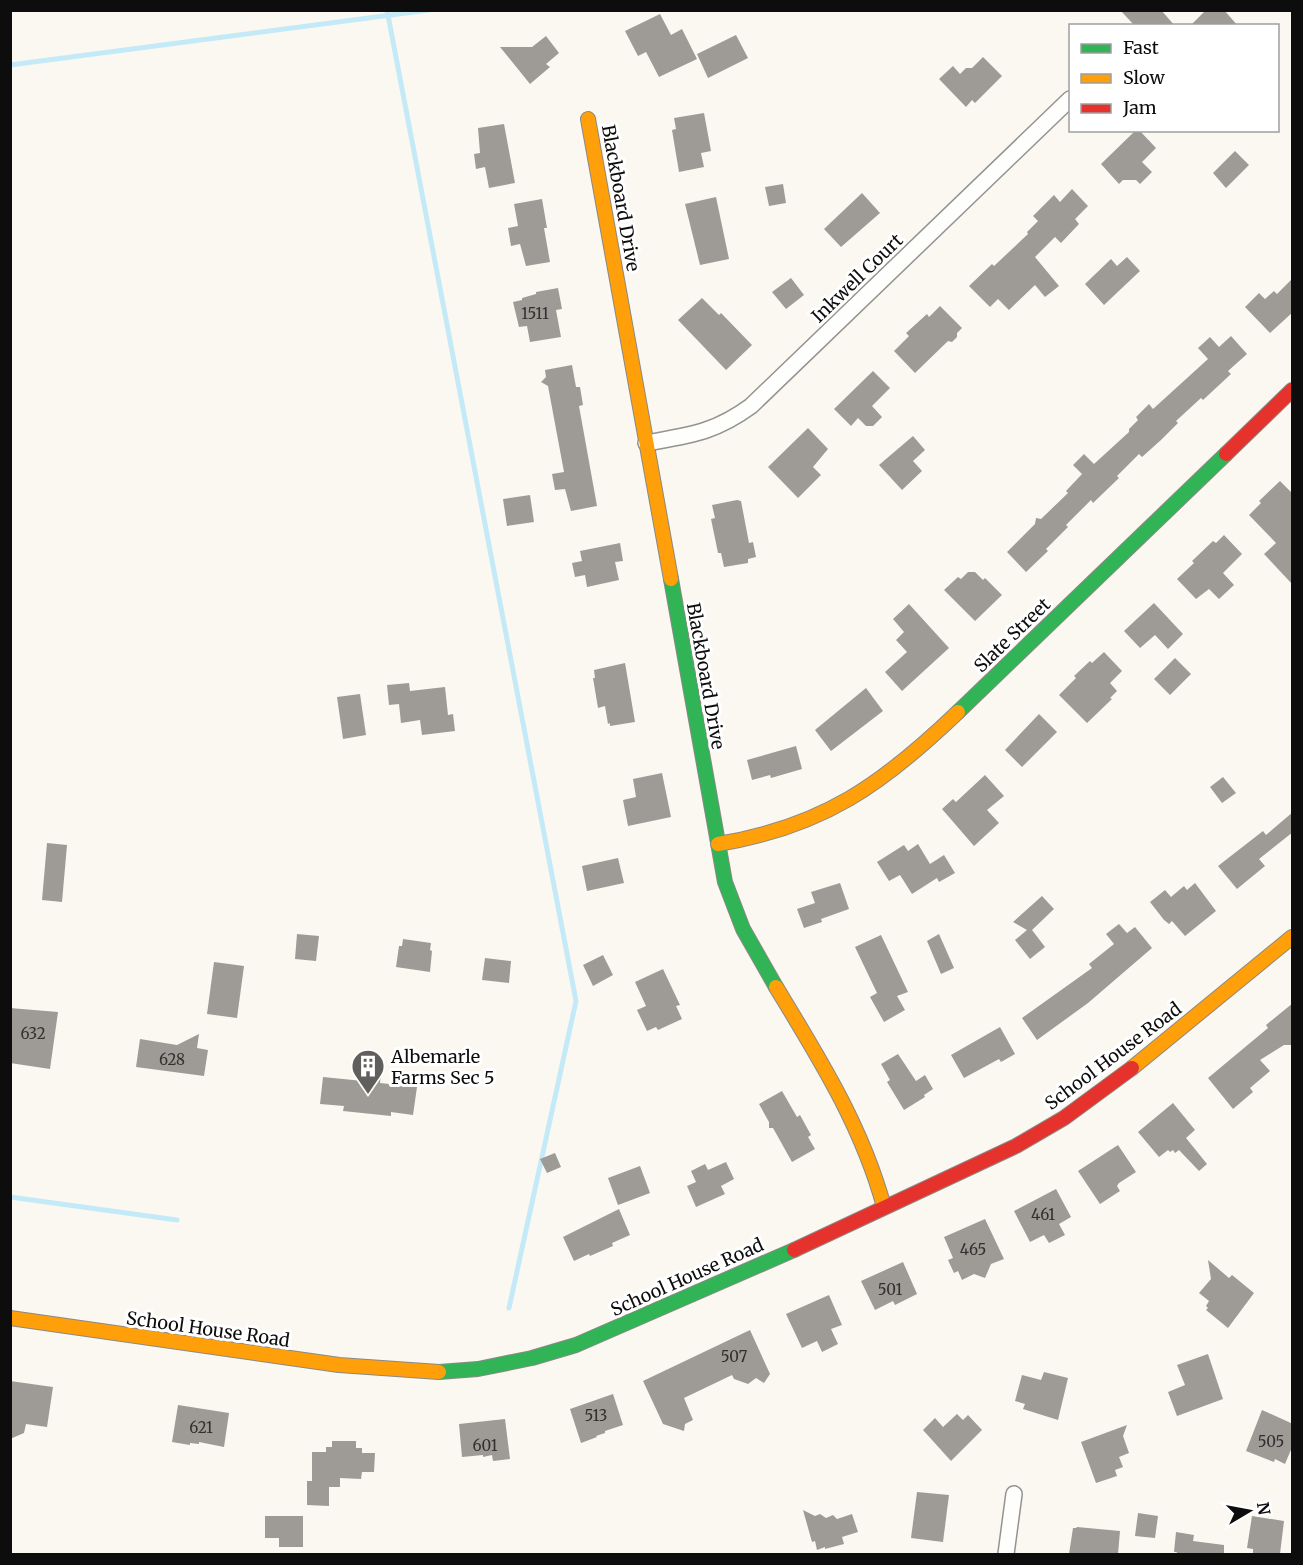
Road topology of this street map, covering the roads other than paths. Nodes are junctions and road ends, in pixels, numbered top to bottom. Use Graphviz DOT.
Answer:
graph roads {
  1 [pos="1069,101"];
  2 [pos="588,119"];
  3 [pos="1293,390"];
  4 [pos="646,443"];
  5 [pos="718,844"];
  6 [pos="1293,937"];
  7 [pos="884,1207"];
  8 [pos="10,1318"];
  9 [pos="1014,1494"];
  10 [pos="1006,1554"];
  1 -- 4 [label="street, Inkwell Court"];
  2 -- 4 [label="street, Blackboard Drive"];
  3 -- 5 [label="street, Slate Street"];
  4 -- 5 [label="street, Blackboard Drive"];
  5 -- 7 [label="street, Blackboard Drive"];
  6 -- 7 [label="street, School House Road"];
  7 -- 8 [label="street, School House Road"];
  9 -- 10 [label="street"];
}
